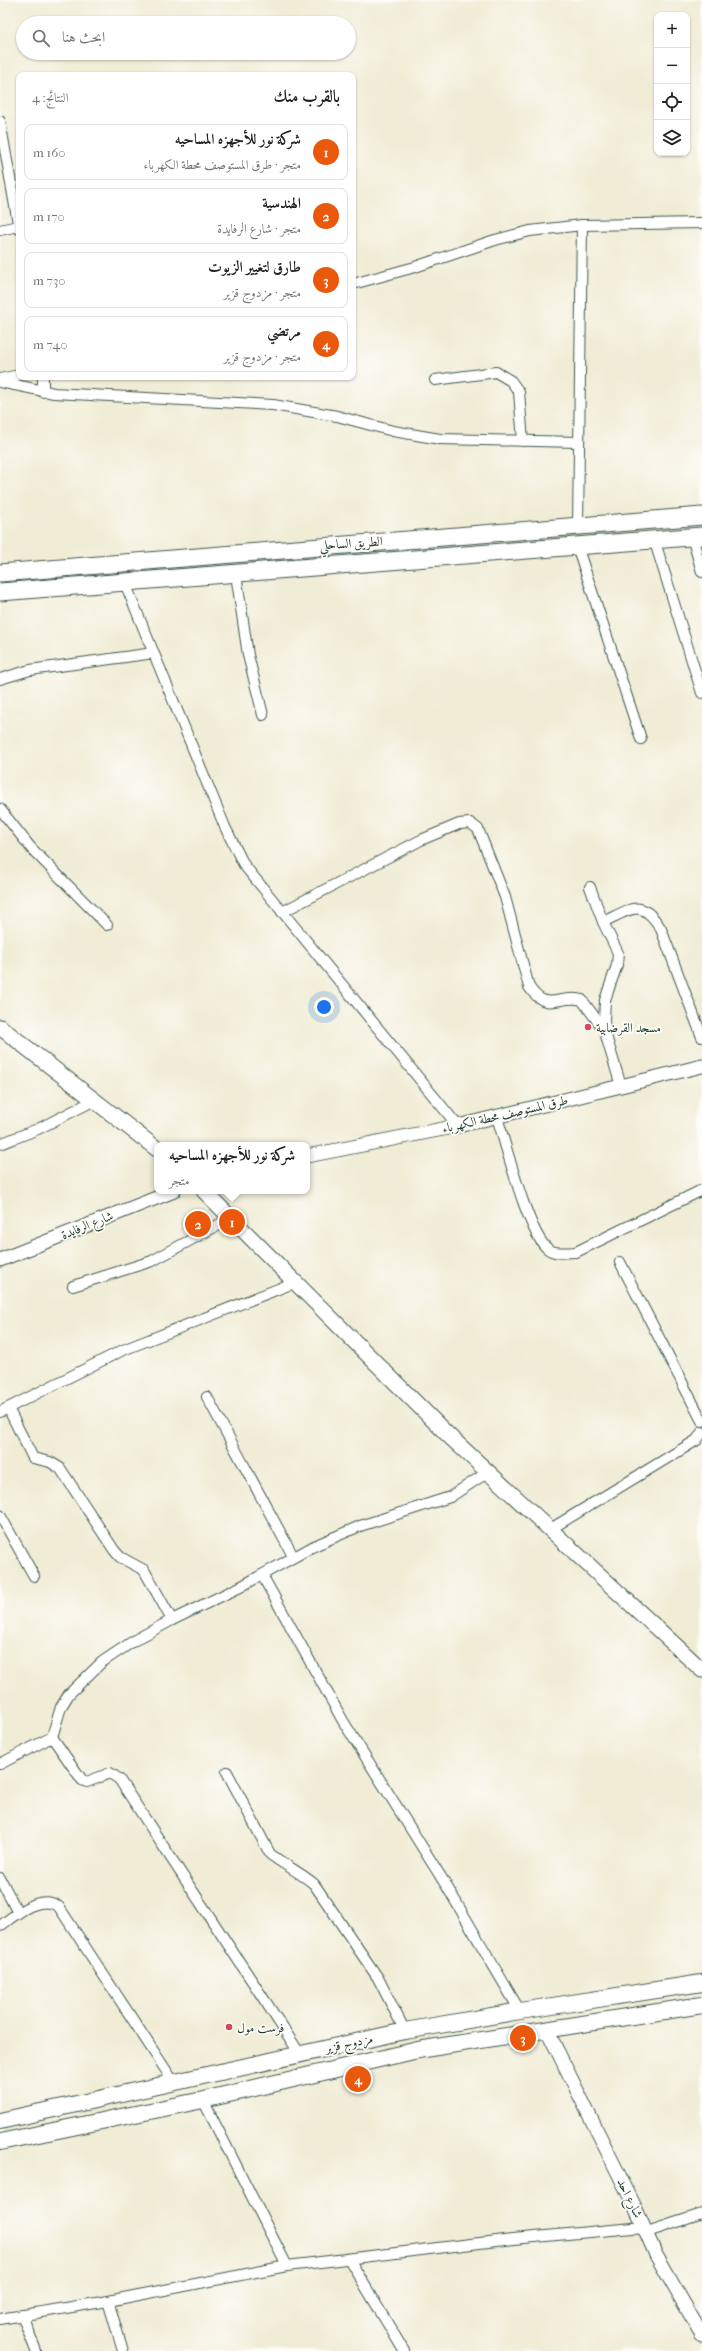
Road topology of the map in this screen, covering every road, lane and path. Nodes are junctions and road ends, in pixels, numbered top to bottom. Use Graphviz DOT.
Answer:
graph roads {
  1 [pos="0,121"];
  2 [pos="16,211"];
  3 [pos="702,223"];
  4 [pos="582,225"];
  5 [pos="16,228"];
  6 [pos="0,230"];
  7 [pos="356,283"];
  8 [pos="16,376"];
  9 [pos="42,380"];
  10 [pos="435,380"];
  11 [pos="0,381"];
  12 [pos="43,392"];
  13 [pos="523,441"];
  14 [pos="578,442"];
  15 [pos="702,516"];
  16 [pos="578,526"];
  17 [pos="697,537"];
  18 [pos="654,539"];
  19 [pos="576,546"];
  20 [pos="702,572"];
  21 [pos="0,573"];
  22 [pos="236,574"];
  23 [pos="125,583"];
  24 [pos="0,592"];
  25 [pos="154,653"];
  26 [pos="0,679"];
  27 [pos="702,693"];
  28 [pos="263,715"];
  29 [pos="642,739"];
  30 [pos="0,810"];
  31 [pos="590,887"];
  32 [pos="282,912"];
  33 [pos="603,922"];
  34 [pos="107,925"];
  35 [pos="0,1027"];
  36 [pos="605,1031"];
  37 [pos="702,1037"];
  38 [pos="702,1066"];
  39 [pos="621,1086"];
  40 [pos="95,1100"];
  41 [pos="497,1117"];
  42 [pos="458,1126"];
  43 [pos="0,1144"];
  44 [pos="154,1147"];
  45 [pos="310,1155"];
  46 [pos="702,1190"];
  47 [pos="166,1194"];
  48 [pos="207,1194"];
  49 [pos="231,1218"];
  50 [pos="0,1260"];
  51 [pos="620,1262"];
  52 [pos="296,1282"];
  53 [pos="73,1286"];
  54 [pos="207,1397"];
  55 [pos="4,1410"];
  56 [pos="702,1421"];
  57 [pos="702,1432"];
  58 [pos="488,1472"];
  59 [pos="0,1515"];
  60 [pos="549,1530"];
  61 [pos="293,1556"];
  62 [pos="262,1575"];
  63 [pos="34,1576"];
  64 [pos="172,1620"];
  65 [pos="702,1670"];
  66 [pos="52,1737"];
  67 [pos="0,1764"];
  68 [pos="227,1772"];
  69 [pos="0,1878"];
  70 [pos="18,1913"];
  71 [pos="0,1926"];
  72 [pos="702,1983"];
  73 [pos="702,2005"];
  74 [pos="520,2011"];
  75 [pos="488,2016"];
  76 [pos="547,2030"];
  77 [pos="405,2031"];
  78 [pos="493,2037"];
  79 [pos="300,2054"];
  80 [pos="173,2081"];
  81 [pos="203,2100"];
  82 [pos="0,2121"];
  83 [pos="0,2142"];
  84 [pos="702,2214"];
  85 [pos="646,2230"];
  86 [pos="349,2260"];
  87 [pos="287,2266"];
  88 [pos="108,2301"];
  89 [pos="22,2315"];
  90 [pos="0,2319"];
  91 [pos="702,2335"];
  92 [pos="36,2351"];
  93 [pos="124,2351"];
  94 [pos="403,2351"];
  1 -- 2 [label="street"];
  3 -- 4 [label="street"];
  4 -- 7 [label="street"];
  4 -- 14 [label="street"];
  5 -- 6 [label="street"];
  8 -- 11 [label="street"];
  9 -- 12 [label="street"];
  10 -- 13 [label="street"];
  11 -- 12 [label="street"];
  12 -- 13 [label="street"];
  13 -- 14 [label="street"];
  14 -- 16 [label="street"];
  15 -- 16 [label="highway, الطريق الساحلي"];
  16 -- 21 [label="highway, الطريق الساحلي"];
  17 -- 18 [label="highway, الطريق الساحلي"];
  17 -- 20 [label="street"];
  18 -- 19 [label="highway, الطريق الساحلي"];
  18 -- 27 [label="street"];
  19 -- 22 [label="highway, الطريق الساحلي"];
  19 -- 29 [label="street"];
  22 -- 23 [label="highway, الطريق الساحلي"];
  22 -- 28 [label="street"];
  23 -- 24 [label="highway, الطريق الساحلي"];
  23 -- 25 [label="street"];
  25 -- 26 [label="street"];
  25 -- 32 [label="street"];
  30 -- 34 [label="street"];
  31 -- 33 [label="street"];
  32 -- 36 [label="street"];
  32 -- 42 [label="street"];
  33 -- 36 [label="street"];
  33 -- 37 [label="street"];
  35 -- 40 [label="main road"];
  36 -- 39 [label="street"];
  38 -- 39 [label="street, طرق المستوصف محطة الكهرباء"];
  39 -- 41 [label="street, طرق المستوصف محطة الكهرباء"];
  40 -- 43 [label="street"];
  40 -- 44 [label="main road"];
  41 -- 42 [label="street, طرق المستوصف محطة الكهرباء"];
  41 -- 46 [label="street"];
  42 -- 45 [label="street, طرق المستوصف محطة الكهرباء"];
  47 -- 50 [label="street, شارع الرفايدة"];
  48 -- 49 [label="main road"];
  49 -- 52 [label="main road"];
  49 -- 53 [label="street"];
  51 -- 56 [label="street"];
  52 -- 55 [label="street"];
  52 -- 58 [label="main road"];
  54 -- 61 [label="street"];
  55 -- 64 [label="street"];
  57 -- 60 [label="street"];
  58 -- 60 [label="main road"];
  58 -- 61 [label="street"];
  59 -- 63 [label="street"];
  60 -- 65 [label="main road"];
  61 -- 62 [label="street"];
  62 -- 64 [label="street"];
  62 -- 74 [label="street"];
  64 -- 66 [label="street"];
  66 -- 67 [label="street"];
  66 -- 79 [label="street"];
  68 -- 77 [label="street"];
  69 -- 70 [label="street"];
  70 -- 71 [label="street"];
  70 -- 80 [label="street"];
  72 -- 74 [label="main road, مزدوج قزير"];
  73 -- 76 [label="main road, مزدوج قزير"];
  74 -- 75 [label="main road, مزدوج قزير"];
  75 -- 77 [label="main road, مزدوج قزير"];
  75 -- 78 [label="main road"];
  76 -- 78 [label="main road, مزدوج قزير"];
  76 -- 85 [label="street, شارع احد"];
  77 -- 79 [label="main road, مزدوج قزير"];
  78 -- 81 [label="main road, مزدوج قزير"];
  79 -- 80 [label="main road, مزدوج قزير"];
  80 -- 82 [label="main road, مزدوج قزير"];
  81 -- 83 [label="main road, مزدوج قزير"];
  81 -- 87 [label="street"];
  84 -- 85 [label="street"];
  85 -- 86 [label="street"];
  85 -- 91 [label="street, شارع احد"];
  86 -- 87 [label="street"];
  86 -- 94 [label="street"];
  87 -- 88 [label="street"];
  88 -- 89 [label="street"];
  88 -- 93 [label="street"];
  89 -- 90 [label="street"];
  89 -- 92 [label="street"];
}
